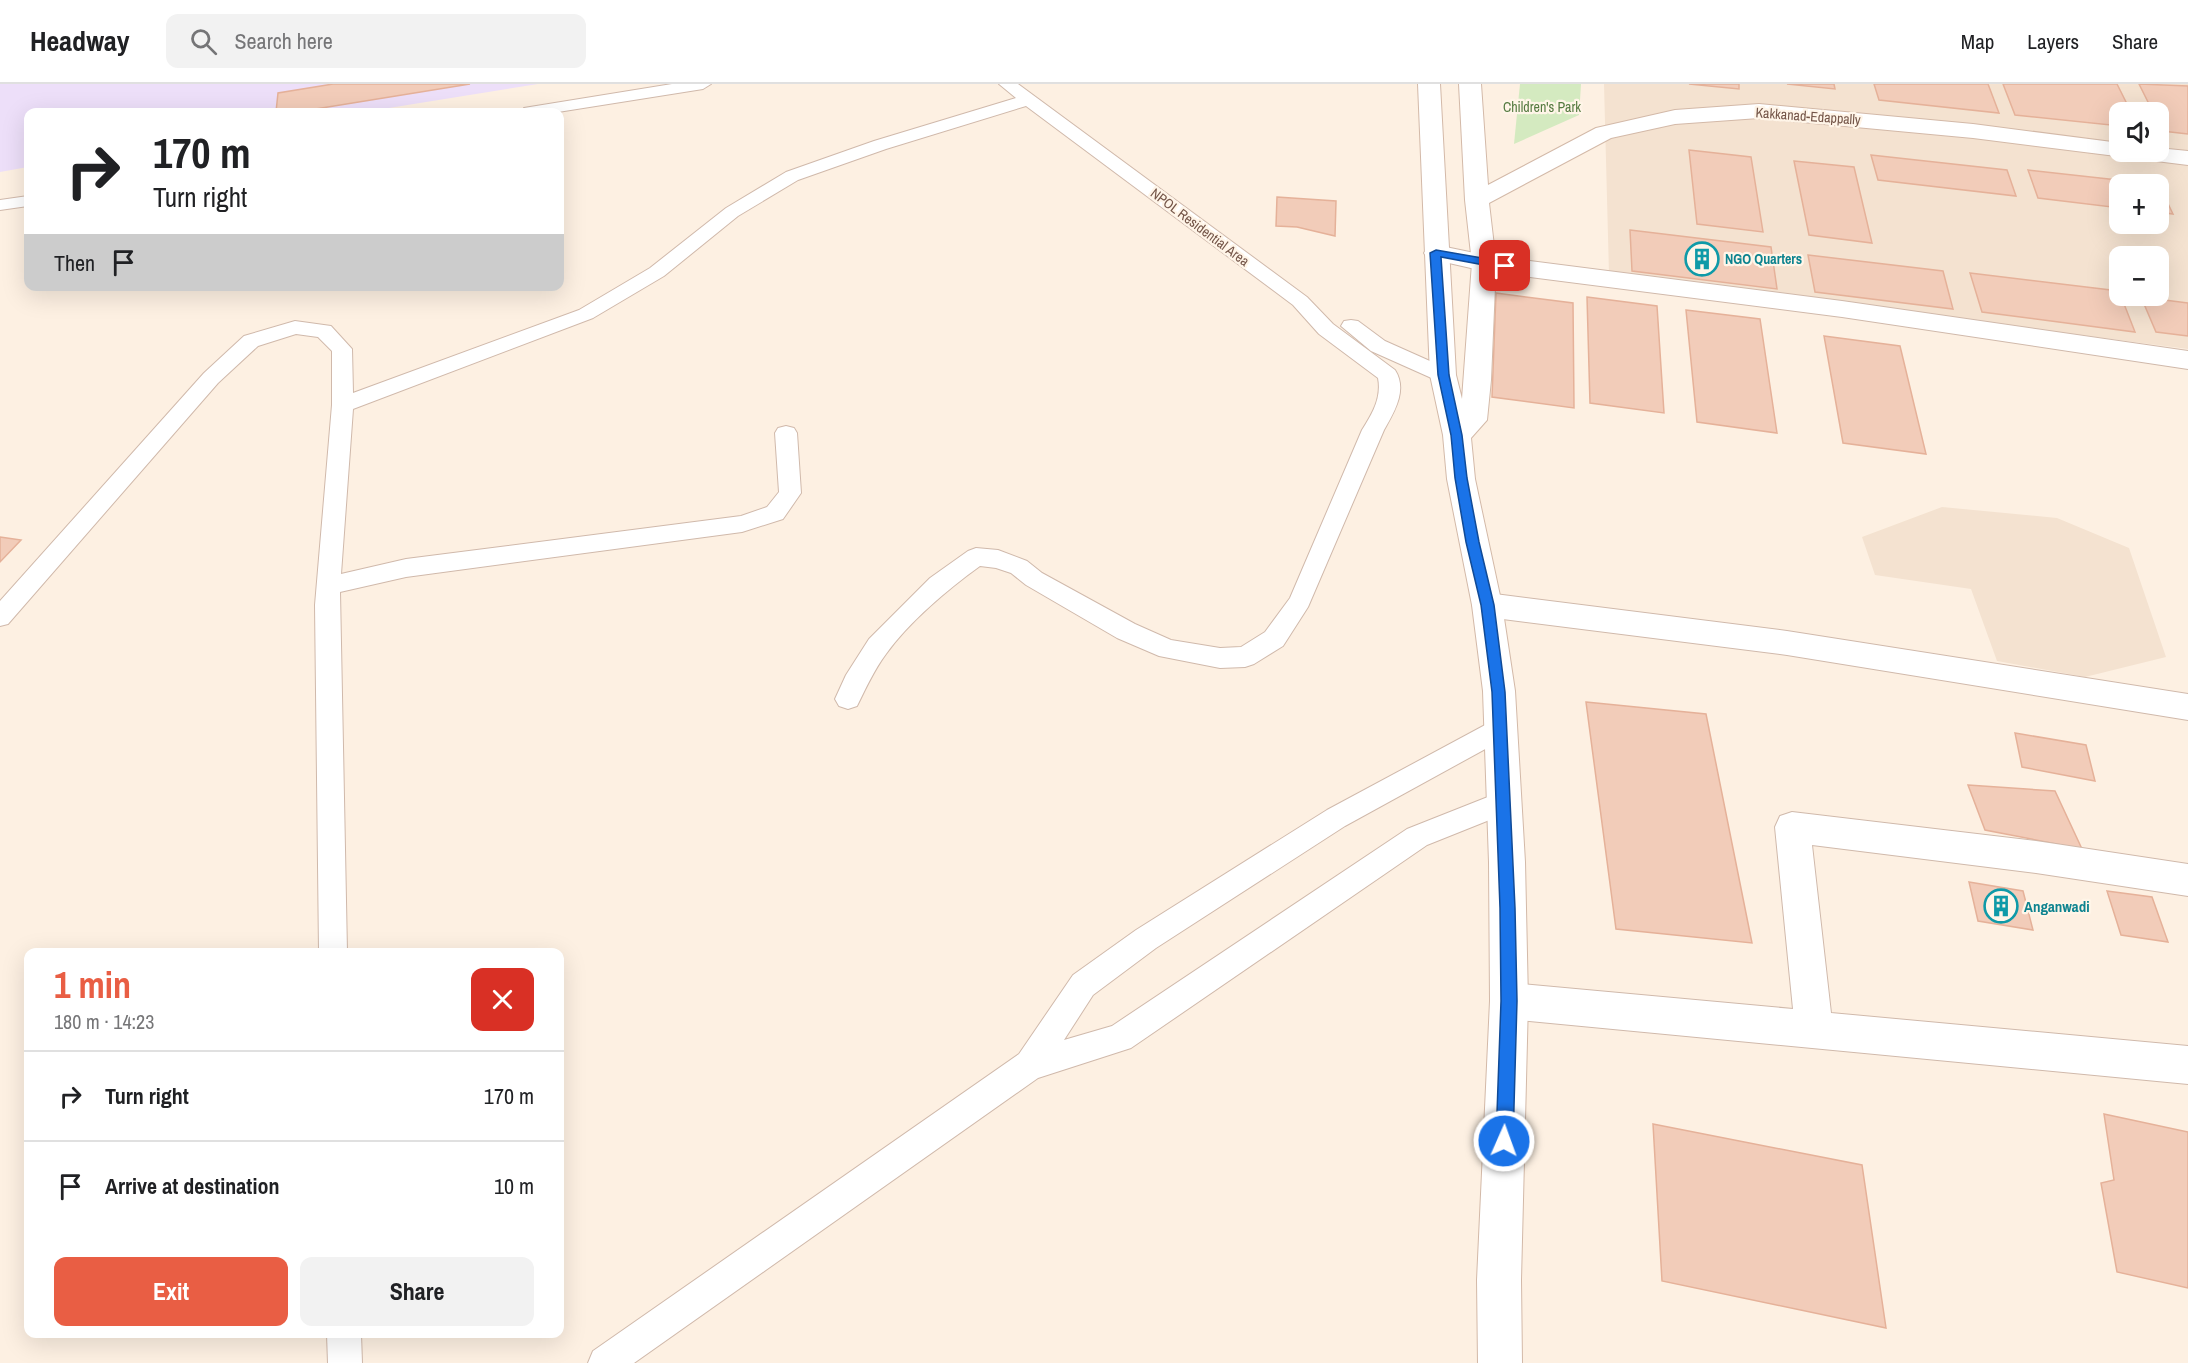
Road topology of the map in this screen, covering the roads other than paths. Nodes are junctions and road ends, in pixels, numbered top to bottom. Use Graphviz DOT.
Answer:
graph roads {
  1 [pos="703,84"];
  2 [pos="1007,84"];
  3 [pos="1429,84"];
  4 [pos="1470,84"];
  5 [pos="1028,100"];
  6 [pos="555,108"];
  7 [pos="2109,149"];
  8 [pos="2169,156"];
  9 [pos="2188,158"];
  10 [pos="1477,200"];
  11 [pos="24,202"];
  12 [pos="0,205"];
  13 [pos="1436,253"];
  14 [pos="1484,263"];
  15 [pos="1300,301"];
  16 [pos="2188,360"];
  17 [pos="1388,375"];
  18 [pos="1443,375"];
  19 [pos="1478,380"];
  20 [pos="343,405"];
  21 [pos="786,434"];
  22 [pos="1456,435"];
  23 [pos="328,586"];
  24 [pos="1487,605"];
  25 [pos="0,617"];
  26 [pos="848,699"];
  27 [pos="2188,706"];
  28 [pos="1500,728"];
  29 [pos="1503,803"];
  30 [pos="2188,880"];
  31 [pos="333,948"];
  32 [pos="1509,1001"];
  33 [pos="1814,1030"];
  34 [pos="1030,1065"];
  35 [pos="2188,1065"];
  36 [pos="344,1338"];
  37 [pos="345,1363"];
  38 [pos="605,1363"];
  39 [pos="1500,1363"];
  1 -- 6 [label="lane"];
  2 -- 5 [label="lane, NPOL Residential Area"];
  3 -- 13 [label="street"];
  4 -- 10 [label="street"];
  5 -- 15 [label="lane, NPOL Residential Area"];
  5 -- 20 [label="lane"];
  7 -- 10 [label="street, Kakkanad-Edappally"];
  8 -- 9 [label="street"];
  10 -- 14 [label="street"];
  11 -- 12 [label="lane"];
  13 -- 14 [label="street"];
  13 -- 18 [label="street"];
  14 -- 16 [label="street"];
  14 -- 19 [label="street"];
  15 -- 17 [label="lane, NPOL Residential Area"];
  15 -- 18 [label="lane"];
  17 -- 18 [label="lane"];
  17 -- 26 [label="lane"];
  18 -- 19 [label="lane"];
  18 -- 22 [label="street"];
  19 -- 22 [label="street"];
  20 -- 23 [label="lane"];
  20 -- 25 [label="lane"];
  21 -- 23 [label="lane"];
  22 -- 24 [label="street"];
  23 -- 31 [label="lane"];
  24 -- 27 [label="street"];
  24 -- 28 [label="street"];
  28 -- 29 [label="street"];
  28 -- 34 [label="lane"];
  29 -- 32 [label="street"];
  29 -- 34 [label="lane"];
  30 -- 33 [label="street"];
  32 -- 33 [label="street"];
  32 -- 39 [label="street"];
  33 -- 35 [label="street"];
  34 -- 38 [label="lane"];
  36 -- 37 [label="lane"];
}
